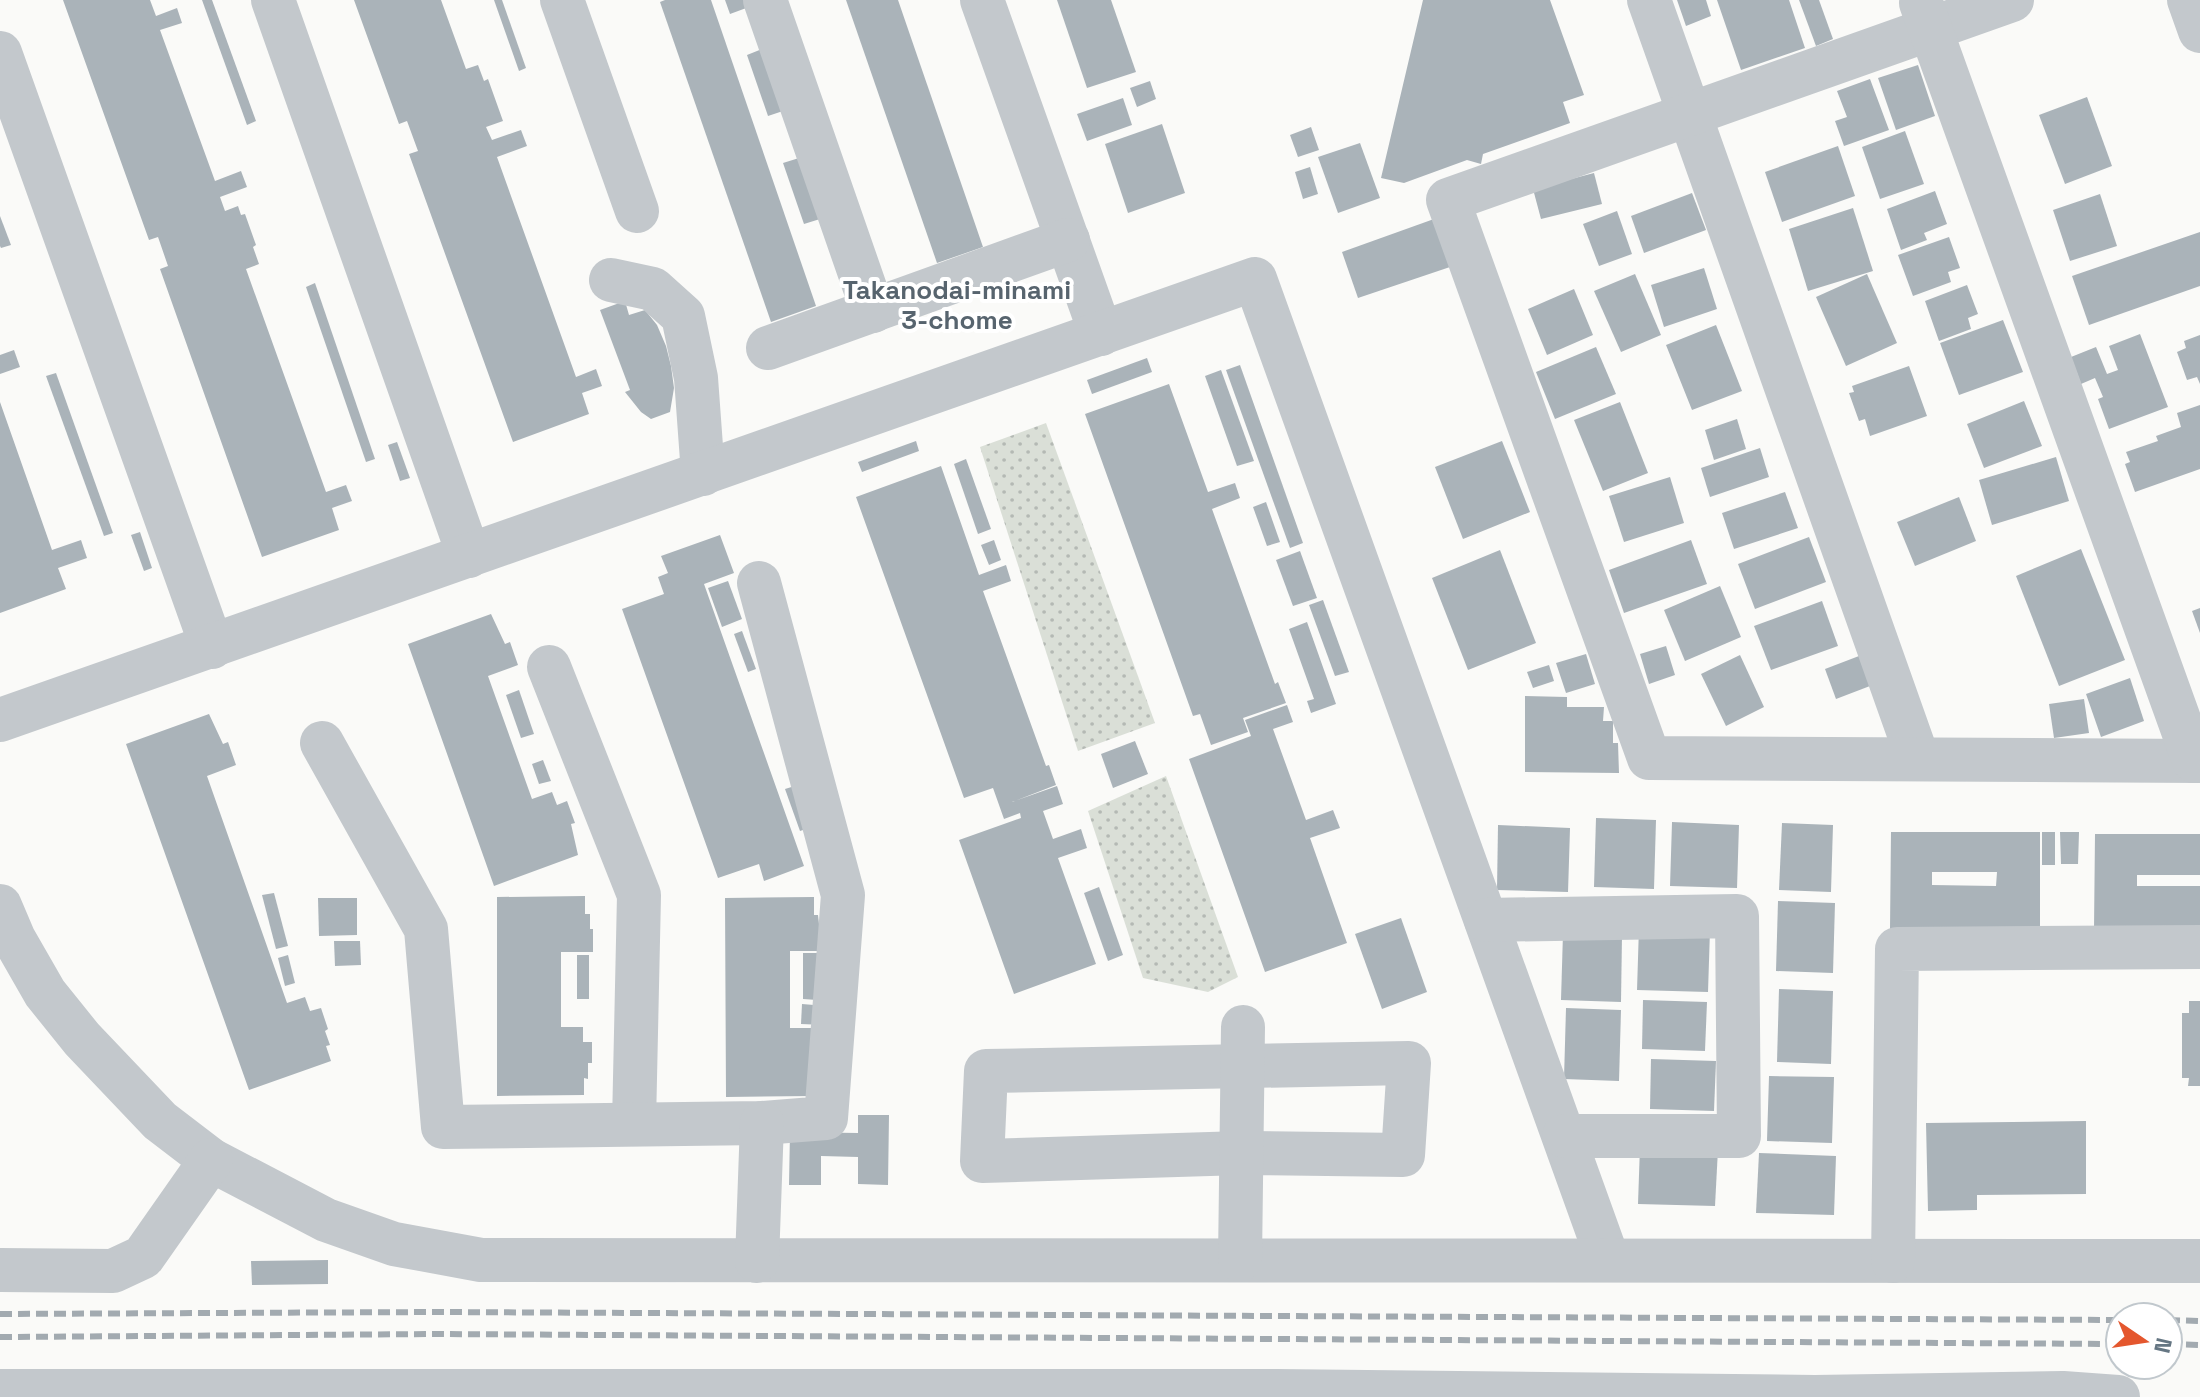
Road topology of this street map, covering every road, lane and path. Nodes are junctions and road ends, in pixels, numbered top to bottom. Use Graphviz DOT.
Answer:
graph roads {
  1 [pos="273,0"];
  2 [pos="562,0"];
  3 [pos="765,0"];
  4 [pos="982,0"];
  5 [pos="1649,0"];
  6 [pos="2012,0"];
  7 [pos="2189,0"];
  8 [pos="1926,14"];
  9 [pos="2200,31"];
  10 [pos="0,53"];
  11 [pos="1690,115"];
  12 [pos="637,211"];
  13 [pos="1068,240"];
  14 [pos="611,280"];
  15 [pos="873,311"];
  16 [pos="1101,334"];
  17 [pos="768,348"];
  18 [pos="703,474"];
  19 [pos="469,556"];
  20 [pos="759,583"];
  21 [pos="212,647"];
  22 [pos="549,667"];
  23 [pos="0,720"];
  24 [pos="322,743"];
  25 [pos="1918,759"];
  26 [pos="2197,761"];
  27 [pos="0,906"];
  28 [pos="1486,920"];
  29 [pos="2200,947"];
  30 [pos="1243,1046"];
  31 [pos="762,1123"];
  32 [pos="634,1124"];
  33 [pos="1564,1136"];
  34 [pos="1242,1153"];
  35 [pos="211,1160"];
  36 [pos="1240,1260"];
  37 [pos="1608,1260"];
  38 [pos="757,1261"];
  39 [pos="1893,1261"];
  40 [pos="2200,1261"];
  41 [pos="0,1270"];
  42 [pos="0,1391"];
  43 [pos="762,1394"];
  44 [pos="1022,1394"];
  45 [pos="1277,1394"];
  46 [pos="1536,1396"];
  47 [pos="1815,1397"];
  48 [pos="2118,1397"];
  1 -- 19 [label="street"];
  2 -- 12 [label="street"];
  3 -- 15 [label="street"];
  4 -- 13 [label="street"];
  5 -- 11 [label="street"];
  6 -- 8 [label="street"];
  7 -- 9 [label="street"];
  8 -- 11 [label="street"];
  8 -- 26 [label="street"];
  10 -- 21 [label="street"];
  11 -- 25 [label="street"];
  11 -- 25 [label="street"];
  13 -- 15 [label="street"];
  13 -- 16 [label="street"];
  14 -- 18 [label="street"];
  15 -- 17 [label="street"];
  16 -- 18 [label="street"];
  16 -- 28 [label="street"];
  18 -- 19 [label="street"];
  19 -- 21 [label="street"];
  20 -- 31 [label="street"];
  21 -- 23 [label="street"];
  22 -- 32 [label="street"];
  24 -- 32 [label="street"];
  25 -- 26 [label="street"];
  27 -- 35 [label="street"];
  28 -- 33 [label="street"];
  28 -- 33 [label="street"];
  29 -- 39 [label="street"];
  30 -- 34 [label="street"];
  30 -- 34 [label="street"];
  30 -- 34 [label="street"];
  31 -- 32 [label="street"];
  31 -- 38 [label="street"];
  33 -- 37 [label="street"];
  34 -- 36 [label="street"];
  35 -- 38 [label="street"];
  35 -- 41 [label="street"];
  36 -- 37 [label="street"];
  36 -- 38 [label="street"];
  37 -- 39 [label="street"];
  39 -- 40 [label="street"];
  42 -- 43 [label="street"];
  43 -- 44 [label="street"];
  44 -- 45 [label="street"];
  45 -- 46 [label="street"];
  46 -- 47 [label="street"];
  47 -- 48 [label="street"];
}
